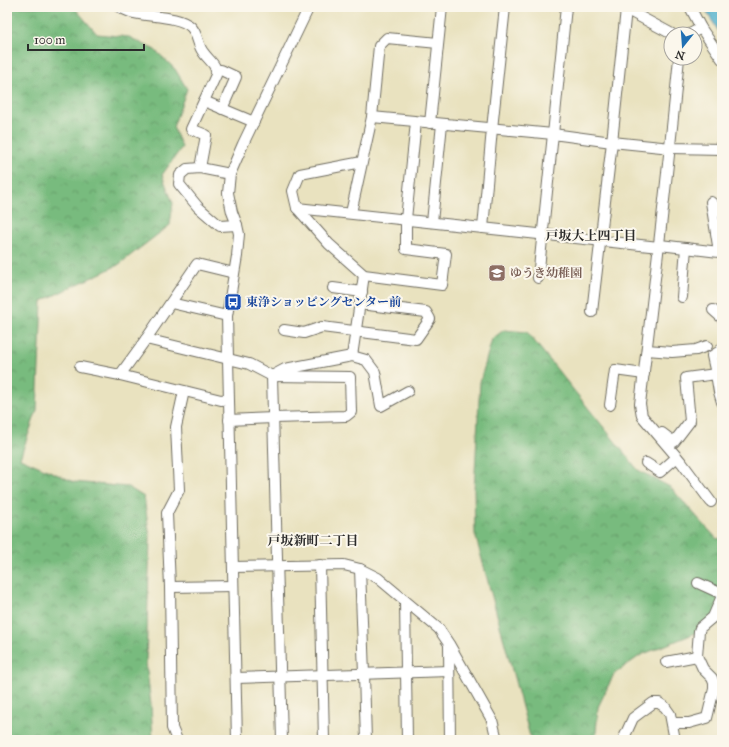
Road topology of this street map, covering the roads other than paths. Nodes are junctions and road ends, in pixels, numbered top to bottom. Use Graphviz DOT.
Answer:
graph roads {
  1 [pos="120,7"];
  2 [pos="309,7"];
  3 [pos="442,7"];
  4 [pos="505,7"];
  5 [pos="566,7"];
  6 [pos="690,7"];
  7 [pos="624,8"];
  8 [pos="700,26"];
  9 [pos="663,29"];
  10 [pos="703,31"];
  11 [pos="438,43"];
  12 [pos="722,59"];
  13 [pos="678,66"];
  14 [pos="217,70"];
  15 [pos="204,101"];
  16 [pos="222,109"];
  17 [pos="372,117"];
  18 [pos="254,122"];
  19 [pos="416,122"];
  20 [pos="430,123"];
  21 [pos="442,124"];
  22 [pos="492,129"];
  23 [pos="553,134"];
  24 [pos="612,142"];
  25 [pos="671,148"];
  26 [pos="722,149"];
  27 [pos="362,162"];
  28 [pos="200,168"];
  29 [pos="230,174"];
  30 [pos="297,208"];
  31 [pos="351,213"];
  32 [pos="722,213"];
  33 [pos="406,219"];
  34 [pos="432,222"];
  35 [pos="237,225"];
  36 [pos="483,228"];
  37 [pos="543,234"];
  38 [pos="600,240"];
  39 [pos="659,246"];
  40 [pos="686,248"];
  41 [pos="234,273"];
  42 [pos="364,275"];
  43 [pos="538,278"];
  44 [pos="333,288"];
  45 [pos="362,292"];
  46 [pos="682,296"];
  47 [pos="171,303"];
  48 [pos="360,304"];
  49 [pos="712,310"];
  50 [pos="592,312"];
  51 [pos="227,316"];
  52 [pos="722,318"];
  53 [pos="284,330"];
  54 [pos="356,332"];
  55 [pos="146,339"];
  56 [pos="706,346"];
  57 [pos="722,348"];
  58 [pos="646,350"];
  59 [pos="352,356"];
  60 [pos="228,358"];
  61 [pos="80,368"];
  62 [pos="120,374"];
  63 [pos="644,374"];
  64 [pos="716,374"];
  65 [pos="272,376"];
  66 [pos="184,391"];
  67 [pos="408,391"];
  68 [pos="228,400"];
  69 [pos="722,402"];
  70 [pos="610,404"];
  71 [pos="642,416"];
  72 [pos="274,418"];
  73 [pos="229,420"];
  74 [pos="677,457"];
  75 [pos="646,463"];
  76 [pos="711,502"];
  77 [pos="320,565"];
  78 [pos="277,566"];
  79 [pos="233,567"];
  80 [pos="360,569"];
  81 [pos="698,583"];
  82 [pos="233,586"];
  83 [pos="170,587"];
  84 [pos="722,595"];
  85 [pos="405,601"];
  86 [pos="449,644"];
  87 [pos="697,656"];
  88 [pos="666,662"];
  89 [pos="449,671"];
  90 [pos="407,673"];
  91 [pos="364,674"];
  92 [pos="322,675"];
  93 [pos="280,676"];
  94 [pos="236,678"];
  95 [pos="718,690"];
  96 [pos="672,722"];
  97 [pos="176,740"];
  98 [pos="237,740"];
  99 [pos="282,740"];
  100 [pos="324,740"];
  101 [pos="366,740"];
  102 [pos="408,740"];
  103 [pos="450,740"];
  104 [pos="497,740"];
  105 [pos="623,740"];
  106 [pos="675,740"];
  1 -- 14 [label="street"];
  2 -- 18 [label="street"];
  3 -- 11 [label="street"];
  4 -- 22 [label="street"];
  5 -- 23 [label="street"];
  6 -- 8 [label="street"];
  7 -- 9 [label="street"];
  7 -- 24 [label="street"];
  10 -- 12 [label="street"];
  11 -- 17 [label="street"];
  11 -- 20 [label="street"];
  13 -- 25 [label="street"];
  14 -- 15 [label="street"];
  14 -- 16 [label="street"];
  15 -- 16 [label="street"];
  15 -- 28 [label="street"];
  16 -- 18 [label="street"];
  17 -- 19 [label="street"];
  17 -- 27 [label="street"];
  18 -- 29 [label="street"];
  19 -- 20 [label="street"];
  19 -- 33 [label="street"];
  20 -- 21 [label="street"];
  21 -- 22 [label="street"];
  21 -- 34 [label="street"];
  22 -- 23 [label="street"];
  22 -- 36 [label="street"];
  23 -- 24 [label="street"];
  23 -- 37 [label="street"];
  24 -- 25 [label="street"];
  24 -- 38 [label="street"];
  25 -- 26 [label="street"];
  25 -- 39 [label="street"];
  27 -- 30 [label="street"];
  27 -- 31 [label="street"];
  28 -- 29 [label="street"];
  28 -- 35 [label="street"];
  29 -- 35 [label="street"];
  30 -- 31 [label="street"];
  30 -- 42 [label="street"];
  31 -- 33 [label="street"];
  32 -- 40 [label="street"];
  33 -- 34 [label="street"];
  33 -- 42 [label="street"];
  34 -- 36 [label="street"];
  35 -- 41 [label="street"];
  36 -- 37 [label="street"];
  37 -- 38 [label="street"];
  37 -- 43 [label="street"];
  38 -- 39 [label="street"];
  38 -- 50 [label="street"];
  39 -- 40 [label="street"];
  39 -- 58 [label="street"];
  40 -- 46 [label="street"];
  41 -- 47 [label="street"];
  41 -- 51 [label="street"];
  42 -- 45 [label="street"];
  44 -- 45 [label="street"];
  45 -- 48 [label="street"];
  47 -- 51 [label="street"];
  47 -- 55 [label="street"];
  48 -- 54 [label="street"];
  48 -- 54 [label="street"];
  49 -- 52 [label="street"];
  51 -- 60 [label="street"];
  53 -- 54 [label="street"];
  54 -- 59 [label="street"];
  55 -- 60 [label="street"];
  55 -- 62 [label="street"];
  56 -- 58 [label="street"];
  57 -- 64 [label="street"];
  58 -- 63 [label="street"];
  59 -- 65 [label="street"];
  59 -- 67 [label="street"];
  60 -- 65 [label="street"];
  60 -- 68 [label="street"];
  61 -- 62 [label="street"];
  62 -- 66 [label="street"];
  63 -- 70 [label="street"];
  63 -- 71 [label="street"];
  64 -- 69 [label="street"];
  64 -- 71 [label="street"];
  65 -- 72 [label="street"];
  65 -- 72 [label="street"];
  66 -- 68 [label="street"];
  66 -- 83 [label="street"];
  68 -- 73 [label="street"];
  71 -- 74 [label="street"];
  72 -- 73 [label="street"];
  72 -- 78 [label="street"];
  73 -- 79 [label="street"];
  74 -- 75 [label="street"];
  74 -- 76 [label="street"];
  77 -- 78 [label="street"];
  77 -- 80 [label="street"];
  77 -- 92 [label="street"];
  78 -- 79 [label="street"];
  78 -- 93 [label="street"];
  79 -- 82 [label="street"];
  80 -- 85 [label="street"];
  80 -- 91 [label="street"];
  81 -- 84 [label="street"];
  82 -- 83 [label="street"];
  82 -- 94 [label="street"];
  83 -- 97 [label="street"];
  84 -- 87 [label="street"];
  85 -- 86 [label="street"];
  85 -- 90 [label="street"];
  86 -- 89 [label="street"];
  86 -- 104 [label="street"];
  87 -- 88 [label="street"];
  87 -- 95 [label="street"];
  89 -- 90 [label="street"];
  89 -- 103 [label="street"];
  90 -- 91 [label="street"];
  90 -- 102 [label="street"];
  91 -- 92 [label="street"];
  91 -- 101 [label="street"];
  92 -- 93 [label="street"];
  92 -- 100 [label="street"];
  93 -- 94 [label="street"];
  93 -- 99 [label="street"];
  94 -- 98 [label="street"];
  95 -- 96 [label="street"];
  96 -- 105 [label="street"];
  96 -- 106 [label="street"];
}
